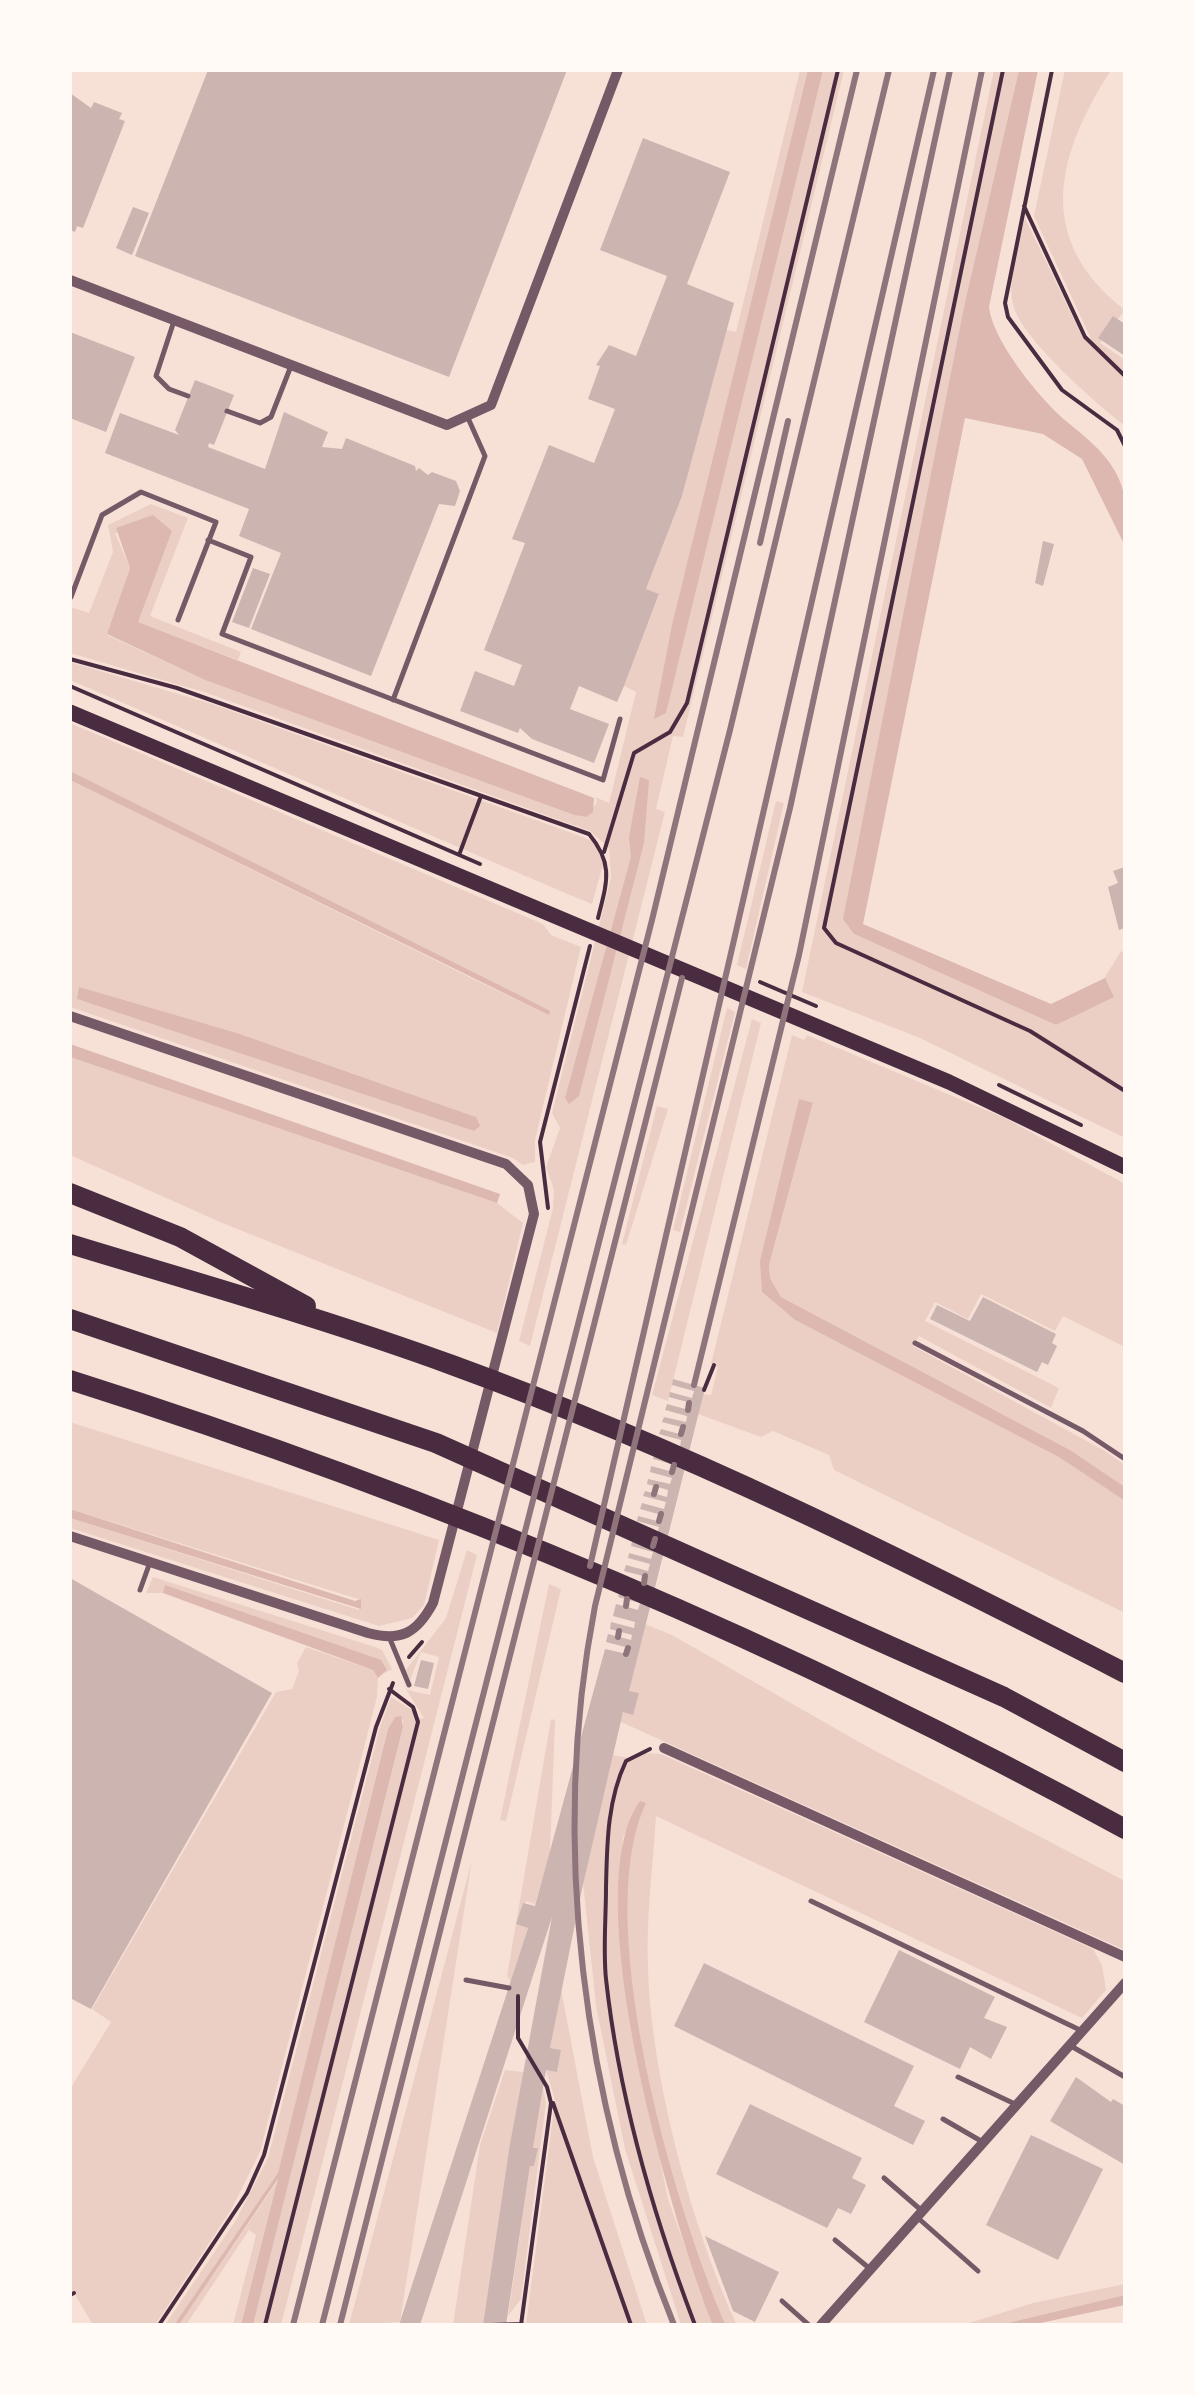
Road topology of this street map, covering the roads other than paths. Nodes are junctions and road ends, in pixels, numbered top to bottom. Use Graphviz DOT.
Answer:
graph roads {
  1 [pos="618,70"];
  2 [pos="70,280"];
  3 [pos="174,320"];
  4 [pos="291,366"];
  5 [pos="188,396"];
  6 [pos="228,411"];
  7 [pos="468,418"];
  8 [pos="208,540"];
  9 [pos="71,598"];
  10 [pos="178,620"];
  11 [pos="393,700"];
  12 [pos="70,709"];
  13 [pos="620,719"];
  14 [pos="70,1016"];
  15 [pos="1125,1167"];
  16 [pos="70,1192"];
  17 [pos="70,1244"];
  18 [pos="70,1318"];
  19 [pos="342,1327"];
  20 [pos="915,1344"];
  21 [pos="70,1380"];
  22 [pos="1125,1458"];
  23 [pos="70,1536"];
  24 [pos="150,1562"];
  25 [pos="140,1590"];
  26 [pos="390,1639"];
  27 [pos="1125,1674"];
  28 [pos="409,1684"];
  29 [pos="664,1748"];
  30 [pos="1125,1762"];
  31 [pos="1125,1828"];
  32 [pos="811,1901"];
  33 [pos="1125,1957"];
  34 [pos="466,1980"];
  35 [pos="1125,1983"];
  36 [pos="509,1988"];
  37 [pos="1082,2031"];
  38 [pos="1070,2046"];
  39 [pos="958,2077"];
  40 [pos="1125,2077"];
  41 [pos="1018,2105"];
  42 [pos="943,2120"];
  43 [pos="984,2143"];
  44 [pos="884,2178"];
  45 [pos="920,2215"];
  46 [pos="835,2240"];
  47 [pos="872,2270"];
  48 [pos="978,2271"];
  49 [pos="782,2302"];
  50 [pos="809,2325"];
  51 [pos="822,2325"];
  1 -- 7 [label="street"];
  2 -- 3 [label="street"];
  3 -- 4 [label="street"];
  3 -- 5 [label="lane"];
  4 -- 6 [label="lane"];
  4 -- 7 [label="street"];
  7 -- 11 [label="lane"];
  8 -- 9 [label="lane"];
  8 -- 10 [label="lane"];
  8 -- 11 [label="lane"];
  11 -- 13 [label="lane"];
  12 -- 15 [label="main road"];
  14 -- 26 [label="street"];
  16 -- 19 [label="highway"];
  17 -- 19 [label="highway"];
  18 -- 30 [label="highway"];
  19 -- 27 [label="highway"];
  20 -- 22 [label="lane"];
  21 -- 31 [label="highway"];
  23 -- 24 [label="street"];
  24 -- 25 [label="lane"];
  24 -- 26 [label="street"];
  26 -- 28 [label="lane"];
  29 -- 33 [label="street"];
  32 -- 37 [label="lane"];
  34 -- 36 [label="lane"];
  35 -- 37 [label="street"];
  37 -- 38 [label="street"];
  38 -- 40 [label="lane"];
  38 -- 41 [label="street"];
  39 -- 41 [label="lane"];
  41 -- 43 [label="street"];
  42 -- 43 [label="lane"];
  43 -- 45 [label="street"];
  44 -- 45 [label="lane"];
  45 -- 47 [label="street"];
  45 -- 48 [label="lane"];
  46 -- 47 [label="lane"];
  47 -- 51 [label="street"];
  49 -- 50 [label="lane"];
}
